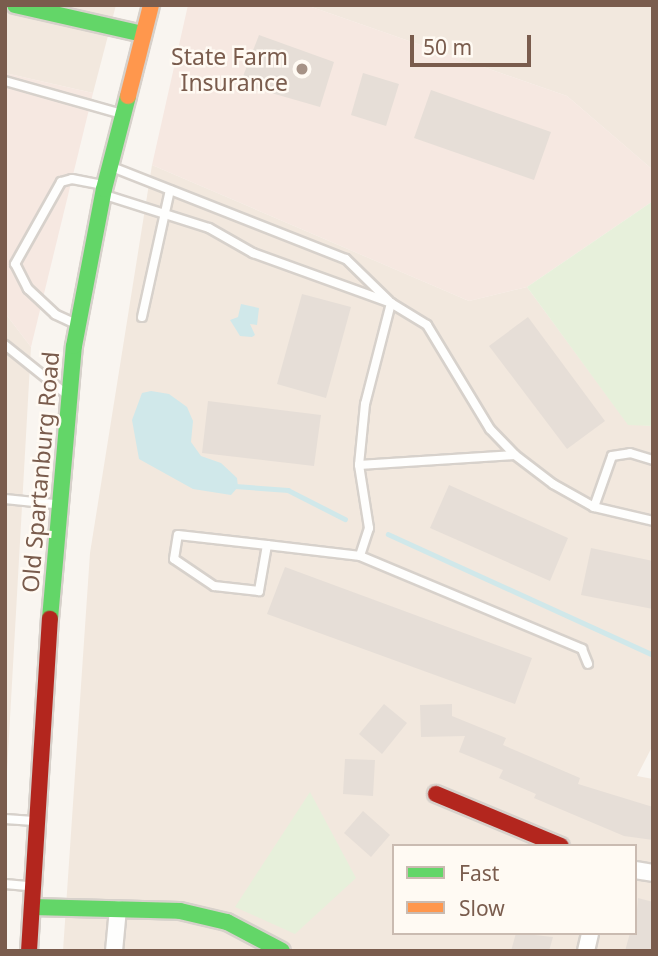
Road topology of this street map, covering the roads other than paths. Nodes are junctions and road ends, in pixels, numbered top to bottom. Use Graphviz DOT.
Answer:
graph roads {
  1 [pos="15,5"];
  2 [pos="151,5"];
  3 [pos="143,34"];
  4 [pos="5,81"];
  5 [pos="122,114"];
  6 [pos="109,166"];
  7 [pos="104,190"];
  8 [pos="170,190"];
  9 [pos="165,212"];
  10 [pos="391,303"];
  11 [pos="142,317"];
  12 [pos="77,325"];
  13 [pos="5,345"];
  14 [pos="68,394"];
  15 [pos="515,454"];
  16 [pos="653,460"];
  17 [pos="359,465"];
  18 [pos="5,499"];
  19 [pos="57,504"];
  20 [pos="594,507"];
  21 [pos="653,521"];
  22 [pos="267,545"];
  23 [pos="360,556"];
  24 [pos="588,664"];
  25 [pos="436,794"];
  26 [pos="5,819"];
  27 [pos="37,821"];
  28 [pos="556,844"];
  29 [pos="5,884"];
  30 [pos="34,886"];
  31 [pos="32,907"];
  32 [pos="118,909"];
  33 [pos="29,951"];
  34 [pos="114,951"];
  35 [pos="282,951"];
  1 -- 3 [label="main road"];
  2 -- 3 [label="main road, Old Spartanburg Road"];
  3 -- 5 [label="main road, Old Spartanburg Road"];
  4 -- 5 [label="lane"];
  5 -- 6 [label="main road, Old Spartanburg Road"];
  6 -- 7 [label="main road, Old Spartanburg Road"];
  6 -- 8 [label="lane"];
  7 -- 9 [label="lane"];
  7 -- 12 [label="main road, Old Spartanburg Road"];
  7 -- 12 [label="lane"];
  8 -- 9 [label="lane"];
  8 -- 10 [label="lane"];
  9 -- 10 [label="lane"];
  9 -- 11 [label="lane"];
  10 -- 15 [label="lane"];
  10 -- 17 [label="lane"];
  12 -- 14 [label="main road, Old Spartanburg Road"];
  13 -- 14 [label="lane"];
  14 -- 19 [label="main road, Old Spartanburg Road"];
  15 -- 17 [label="lane"];
  15 -- 20 [label="lane"];
  16 -- 20 [label="lane"];
  17 -- 23 [label="lane"];
  18 -- 19 [label="lane"];
  19 -- 27 [label="main road, Old Spartanburg Road"];
  20 -- 21 [label="lane"];
  22 -- 22 [label="lane"];
  22 -- 23 [label="lane"];
  23 -- 24 [label="lane"];
  25 -- 28 [label="main road"];
  26 -- 27 [label="lane"];
  27 -- 30 [label="main road, Old Spartanburg Road"];
  29 -- 30 [label="lane"];
  30 -- 31 [label="main road, Old Spartanburg Road"];
  31 -- 32 [label="main road"];
  31 -- 33 [label="main road, Old Spartanburg Road"];
  32 -- 34 [label="street"];
  32 -- 35 [label="main road"];
}
